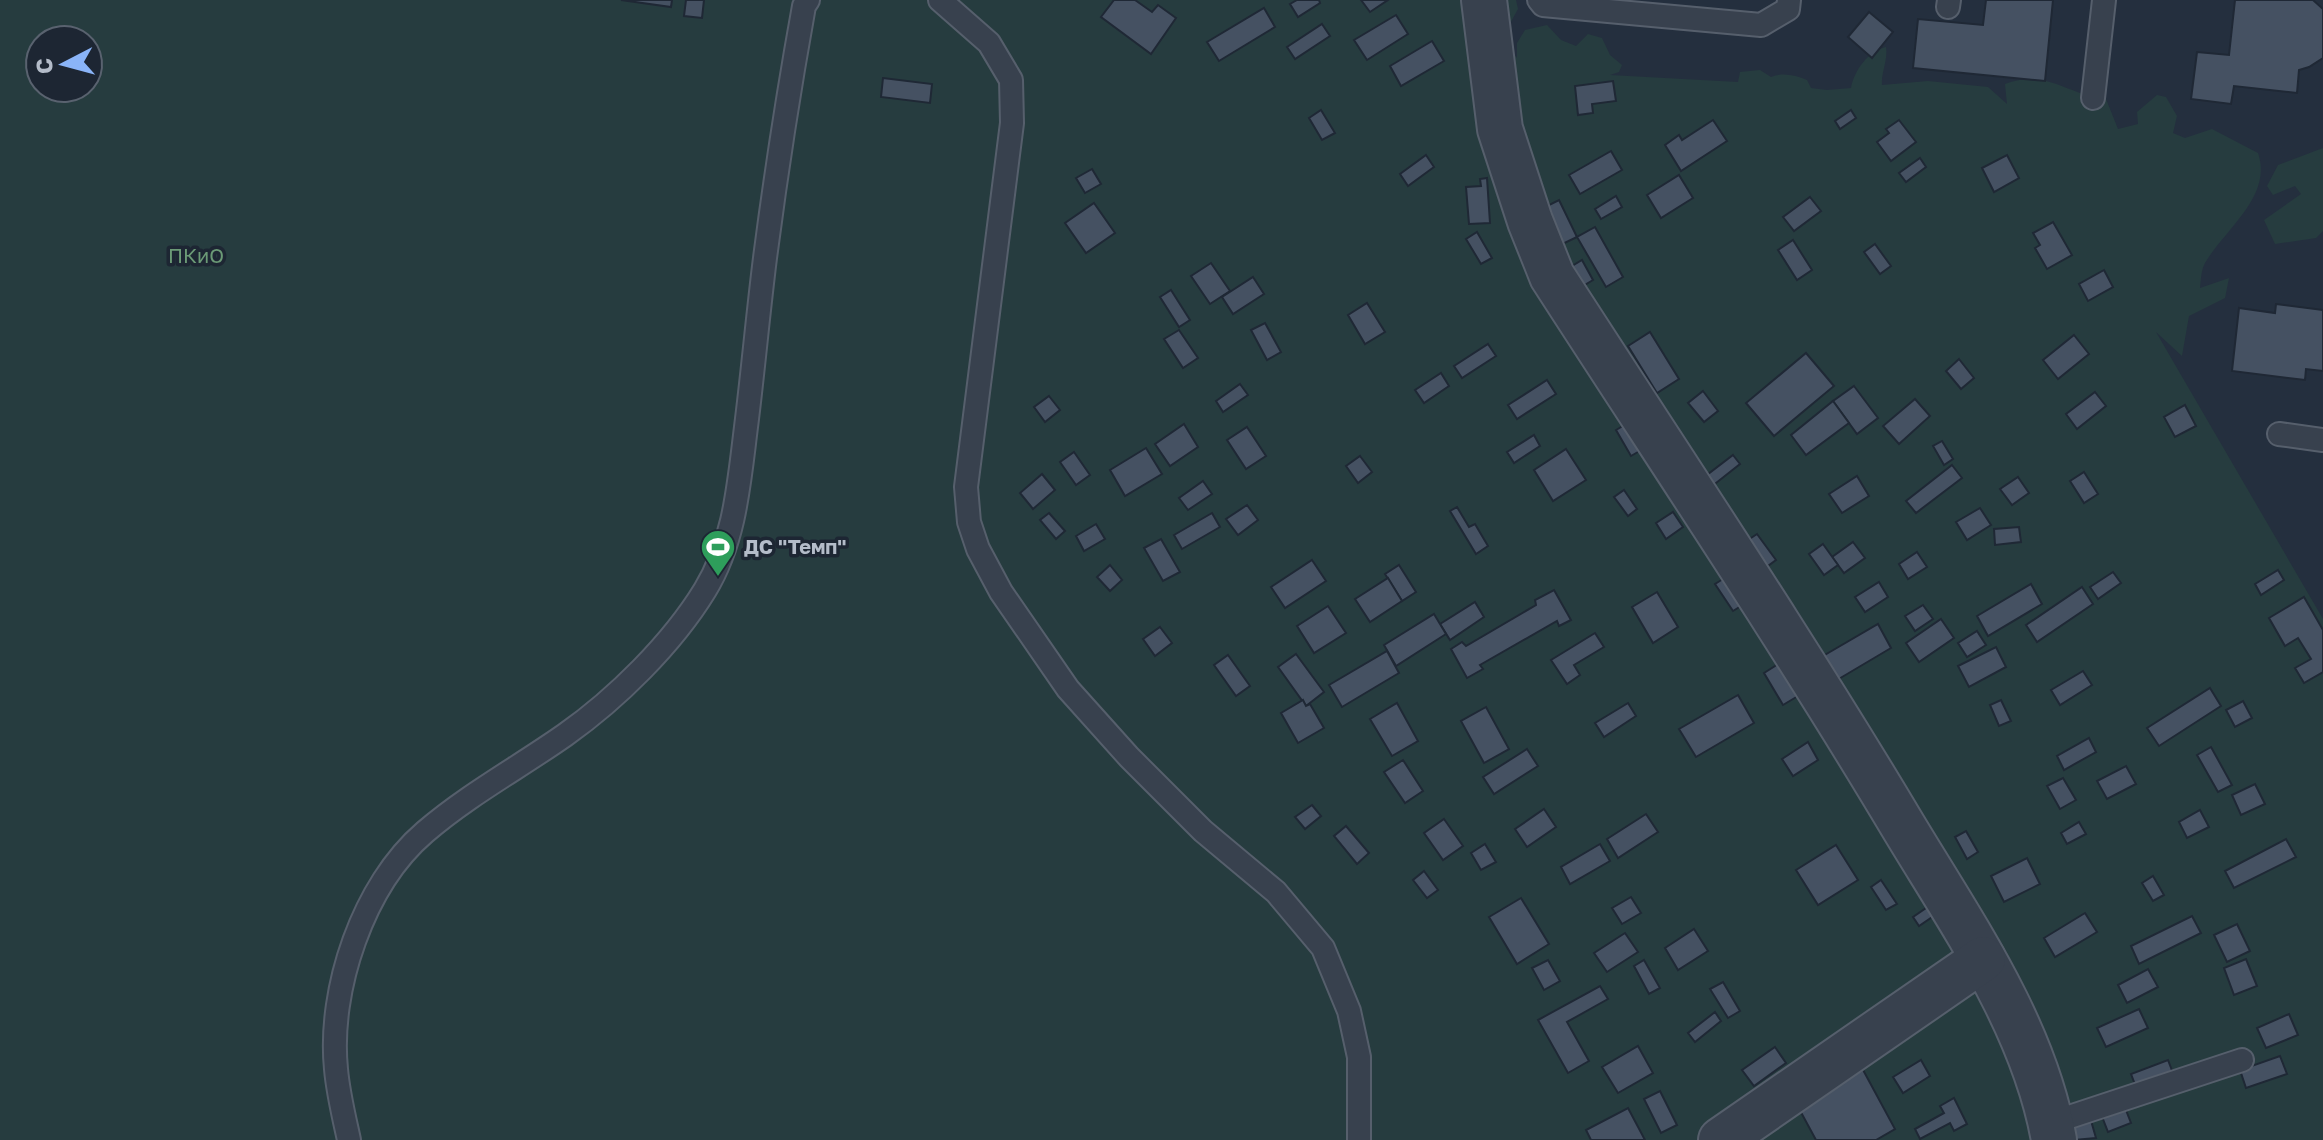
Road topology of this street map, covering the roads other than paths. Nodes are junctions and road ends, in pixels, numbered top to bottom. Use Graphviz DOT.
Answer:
graph roads {
  1 [pos="808,0"];
  2 [pos="940,0"];
  3 [pos="1484,0"];
  4 [pos="1539,0"];
  5 [pos="1789,0"];
  6 [pos="2104,0"];
  7 [pos="2093,98"];
  8 [pos="2279,434"];
  9 [pos="2323,440"];
  10 [pos="1983,959"];
  11 [pos="2242,1060"];
  12 [pos="2052,1131"];
  13 [pos="349,1140"];
  14 [pos="1359,1140"];
  15 [pos="1721,1140"];
  1 -- 13 [label="lane"];
  2 -- 14 [label="lane"];
  3 -- 10 [label="street"];
  4 -- 5 [label="lane"];
  6 -- 7 [label="lane"];
  8 -- 9 [label="lane"];
  10 -- 12 [label="street"];
  10 -- 15 [label="street"];
  11 -- 12 [label="lane"];
}
